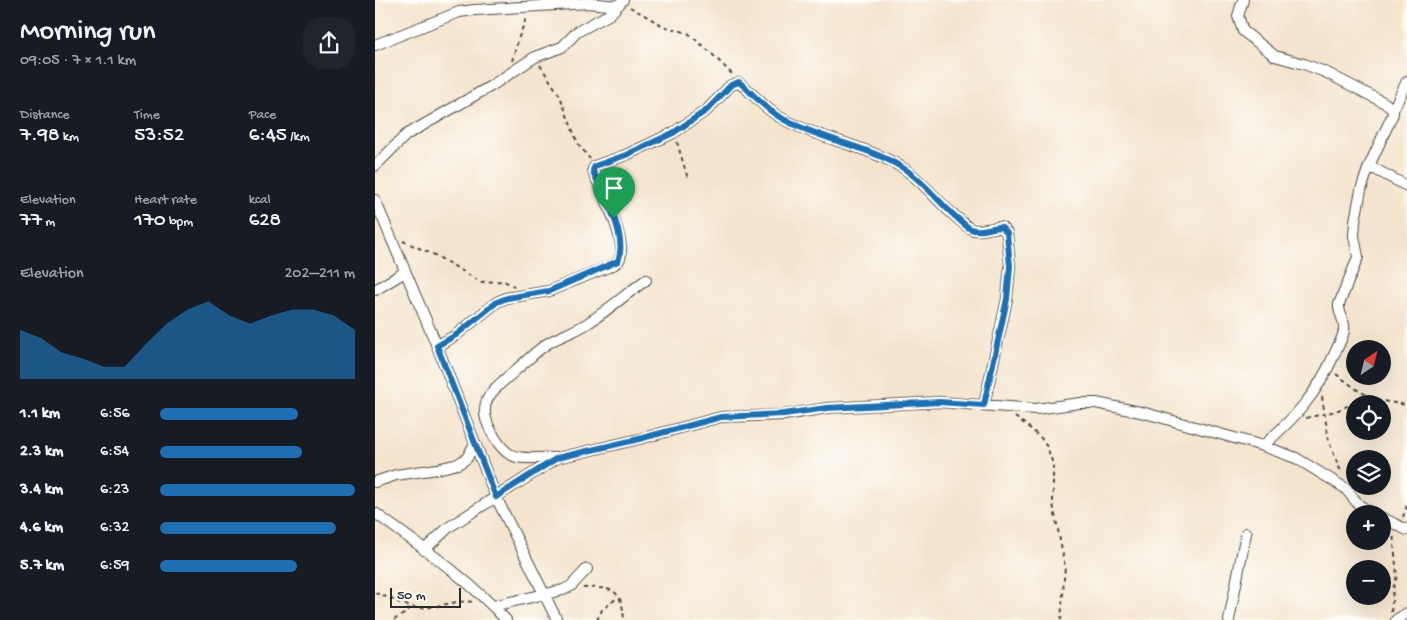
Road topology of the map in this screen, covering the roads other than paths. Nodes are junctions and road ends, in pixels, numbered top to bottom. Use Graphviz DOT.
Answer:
graph roads {
  1 [pos="1243,0"];
  2 [pos="621,3"];
  3 [pos="375,45"];
  4 [pos="1407,81"];
  5 [pos="1393,110"];
  6 [pos="375,166"];
  7 [pos="1369,166"];
  8 [pos="1407,186"];
  9 [pos="375,200"];
  10 [pos="375,218"];
  11 [pos="390,238"];
  12 [pos="405,272"];
  13 [pos="646,280"];
  14 [pos="375,290"];
  15 [pos="437,346"];
  16 [pos="984,405"];
  17 [pos="474,445"];
  18 [pos="1263,446"];
  19 [pos="557,458"];
  20 [pos="375,482"];
  21 [pos="496,497"];
  22 [pos="1359,505"];
  23 [pos="375,513"];
  24 [pos="1247,533"];
  25 [pos="424,550"];
  26 [pos="587,569"];
  27 [pos="546,595"];
  28 [pos="493,606"];
  29 [pos="1407,614"];
  30 [pos="1393,619"];
  31 [pos="506,620"];
  32 [pos="557,620"];
  33 [pos="1229,620"];
  1 -- 5 [label="street"];
  2 -- 3 [label="street"];
  2 -- 6 [label="street"];
  4 -- 5 [label="street"];
  5 -- 7 [label="street"];
  7 -- 8 [label="street"];
  7 -- 18 [label="street"];
  9 -- 11 [label="street"];
  10 -- 11 [label="street"];
  11 -- 12 [label="street"];
  12 -- 14 [label="street"];
  12 -- 15 [label="street"];
  13 -- 19 [label="street"];
  15 -- 16 [label="street"];
  15 -- 17 [label="street"];
  16 -- 18 [label="street"];
  16 -- 19 [label="street"];
  17 -- 20 [label="street"];
  17 -- 21 [label="street"];
  18 -- 22 [label="street"];
  19 -- 21 [label="street"];
  21 -- 25 [label="street"];
  21 -- 27 [label="street"];
  23 -- 25 [label="street"];
  24 -- 33 [label="street"];
  25 -- 28 [label="street"];
  26 -- 27 [label="street"];
  27 -- 28 [label="street"];
  27 -- 32 [label="street"];
  28 -- 31 [label="street"];
  29 -- 30 [label="street"];
}
